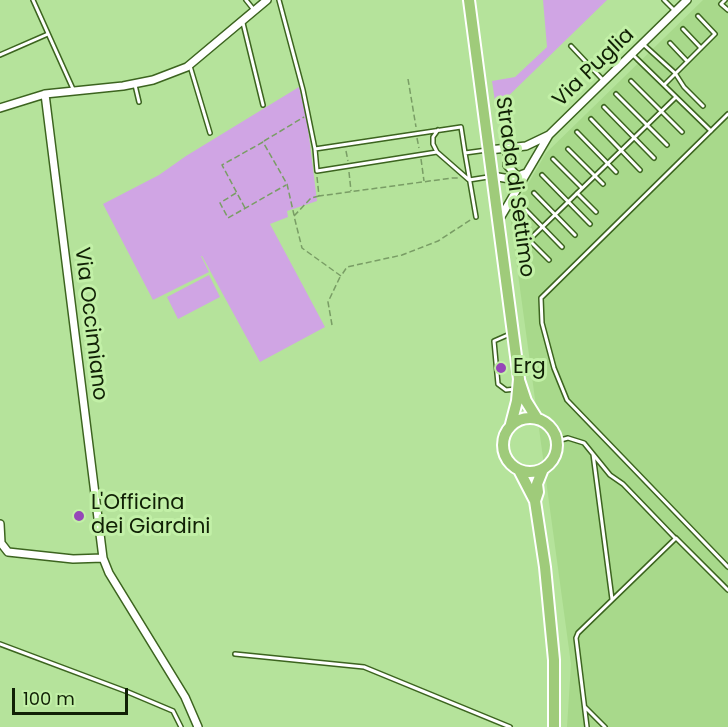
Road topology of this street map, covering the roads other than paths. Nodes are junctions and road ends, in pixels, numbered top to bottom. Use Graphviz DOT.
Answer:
graph roads {
  1 [pos="33,0"];
  2 [pos="246,0"];
  3 [pos="267,0"];
  4 [pos="279,0"];
  5 [pos="470,0"];
  6 [pos="664,0"];
  7 [pos="687,0"];
  8 [pos="725,0"];
  9 [pos="254,10"];
  10 [pos="728,10"];
  11 [pos="676,12"];
  12 [pos="698,16"];
  13 [pos="242,21"];
  14 [pos="683,29"];
  15 [pos="48,34"];
  16 [pos="670,43"];
  17 [pos="643,44"];
  18 [pos="571,46"];
  19 [pos="701,48"];
  20 [pos="632,54"];
  21 [pos="0,55"];
  22 [pos="687,61"];
  23 [pos="190,64"];
  24 [pos="675,73"];
  25 [pos="604,81"];
  26 [pos="631,81"];
  27 [pos="135,84"];
  28 [pos="664,85"];
  29 [pos="74,91"];
  30 [pos="45,94"];
  31 [pos="616,94"];
  32 [pos="675,98"];
  33 [pos="139,102"];
  34 [pos="263,105"];
  35 [pos="703,106"];
  36 [pos="604,107"];
  37 [pos="0,108"];
  38 [pos="661,111"];
  39 [pos="728,114"];
  40 [pos="591,119"];
  41 [pos="647,125"];
  42 [pos="438,130"];
  43 [pos="711,131"];
  44 [pos="577,132"];
  45 [pos="682,132"];
  46 [pos="210,133"];
  47 [pos="549,135"];
  48 [pos="634,137"];
  49 [pos="667,145"];
  50 [pos="511,148"];
  51 [pos="315,149"];
  52 [pos="568,149"];
  53 [pos="489,150"];
  54 [pos="621,150"];
  55 [pos="437,152"];
  56 [pos="465,153"];
  57 [pos="654,158"];
  58 [pos="553,159"];
  59 [pos="608,163"];
  60 [pos="640,170"];
  61 [pos="616,172"];
  62 [pos="526,173"];
  63 [pos="542,175"];
  64 [pos="492,176"];
  65 [pos="594,176"];
  66 [pos="518,177"];
  67 [pos="469,180"];
  68 [pos="603,184"];
  69 [pos="582,188"];
  70 [pos="534,193"];
  71 [pos="577,193"];
  72 [pos="568,201"];
  73 [pos="524,208"];
  74 [pos="596,212"];
  75 [pos="555,214"];
  76 [pos="476,217"];
  77 [pos="499,220"];
  78 [pos="590,224"];
  79 [pos="542,227"];
  80 [pos="521,232"];
  81 [pos="575,235"];
  82 [pos="529,240"];
  83 [pos="562,247"];
  84 [pos="549,260"];
  85 [pos="514,332"];
  86 [pos="518,384"];
  87 [pos="536,417"];
  88 [pos="511,424"];
  89 [pos="557,441"];
  90 [pos="593,453"];
  91 [pos="543,469"];
  92 [pos="519,470"];
  93 [pos="535,501"];
  94 [pos="0,524"];
  95 [pos="676,538"];
  96 [pos="2,549"];
  97 [pos="103,558"];
  98 [pos="728,567"];
  99 [pos="728,590"];
  100 [pos="612,600"];
  101 [pos="0,644"];
  102 [pos="235,654"];
  103 [pos="584,707"];
  104 [pos="181,727"];
  105 [pos="198,727"];
  106 [pos="510,727"];
  107 [pos="554,727"];
  108 [pos="587,727"];
  109 [pos="604,727"];
  1 -- 15 [label="lane"];
  2 -- 9 [label="lane"];
  3 -- 9 [label="street"];
  4 -- 51 [label="lane"];
  5 -- 53 [label="main road, Strada di Settimo"];
  6 -- 11 [label="lane"];
  7 -- 11 [label="street, Via Puglia"];
  8 -- 10 [label="lane"];
  9 -- 13 [label="street"];
  11 -- 17 [label="street, Via Puglia"];
  12 -- 19 [label="lane"];
  13 -- 23 [label="street"];
  13 -- 34 [label="lane"];
  14 -- 19 [label="lane"];
  15 -- 21 [label="lane"];
  15 -- 29 [label="lane"];
  16 -- 22 [label="lane"];
  17 -- 20 [label="street, Via Puglia"];
  17 -- 24 [label="lane"];
  18 -- 25 [label="lane"];
  19 -- 22 [label="lane"];
  20 -- 25 [label="street, Via Puglia"];
  20 -- 28 [label="lane"];
  22 -- 24 [label="lane"];
  23 -- 27 [label="street"];
  23 -- 46 [label="lane"];
  24 -- 28 [label="lane"];
  24 -- 35 [label="lane"];
  25 -- 47 [label="street, Via Puglia"];
  26 -- 38 [label="lane"];
  27 -- 29 [label="street"];
  27 -- 33 [label="lane"];
  28 -- 32 [label="lane"];
  29 -- 30 [label="street"];
  30 -- 37 [label="street"];
  30 -- 97 [label="street, Via Occimiano"];
  31 -- 41 [label="lane"];
  32 -- 38 [label="lane"];
  32 -- 43 [label="lane"];
  36 -- 48 [label="lane"];
  38 -- 41 [label="lane"];
  38 -- 45 [label="lane"];
  39 -- 43 [label="lane"];
  40 -- 54 [label="lane"];
  41 -- 48 [label="lane"];
  41 -- 49 [label="lane"];
  42 -- 51 [label="lane"];
  42 -- 55 [label="lane"];
  42 -- 56 [label="lane"];
  43 -- 98 [label="lane"];
  44 -- 59 [label="lane"];
  47 -- 50 [label="street, Via Puglia"];
  47 -- 62 [label="street, Via Puglia"];
  48 -- 54 [label="lane"];
  48 -- 57 [label="lane"];
  50 -- 53 [label="street, Via Puglia"];
  50 -- 66 [label="street"];
  51 -- 55 [label="lane"];
  52 -- 65 [label="lane"];
  53 -- 56 [label="lane"];
  53 -- 64 [label="main road, Strada di Settimo"];
  54 -- 59 [label="lane"];
  54 -- 60 [label="lane"];
  55 -- 67 [label="lane"];
  56 -- 67 [label="lane"];
  58 -- 69 [label="lane"];
  59 -- 61 [label="lane"];
  59 -- 65 [label="lane"];
  62 -- 66 [label="street"];
  62 -- 77 [label="street, Via Puglia"];
  63 -- 72 [label="lane"];
  64 -- 66 [label="street"];
  64 -- 67 [label="lane"];
  64 -- 77 [label="main road, Strada di Settimo"];
  65 -- 68 [label="lane"];
  65 -- 69 [label="lane"];
  67 -- 76 [label="lane"];
  69 -- 71 [label="lane"];
  70 -- 75 [label="lane"];
  71 -- 72 [label="lane"];
  71 -- 74 [label="lane"];
  72 -- 75 [label="lane"];
  72 -- 78 [label="lane"];
  73 -- 79 [label="lane"];
  75 -- 79 [label="lane"];
  75 -- 81 [label="lane"];
  77 -- 85 [label="main road, Strada di Settimo"];
  79 -- 82 [label="lane"];
  79 -- 83 [label="lane"];
  80 -- 82 [label="lane"];
  82 -- 84 [label="lane"];
  85 -- 86 [label="main road, Strada di Settimo"];
  85 -- 86 [label="lane"];
  86 -- 87 [label="main road, Strada di Settimo"];
  86 -- 88 [label="main road, Strada di Settimo"];
  87 -- 88 [label="main road"];
  87 -- 89 [label="main road"];
  88 -- 92 [label="main road"];
  89 -- 90 [label="lane"];
  89 -- 91 [label="main road"];
  90 -- 95 [label="lane"];
  90 -- 100 [label="lane"];
  91 -- 92 [label="main road"];
  91 -- 93 [label="main road"];
  92 -- 93 [label="main road"];
  93 -- 107 [label="main road"];
  94 -- 96 [label="street"];
  95 -- 99 [label="lane"];
  95 -- 100 [label="lane"];
  96 -- 97 [label="street"];
  97 -- 105 [label="street, Via Occimiano"];
  100 -- 103 [label="lane"];
  101 -- 104 [label="lane"];
  102 -- 106 [label="lane"];
  103 -- 108 [label="lane"];
  103 -- 109 [label="lane"];
}
